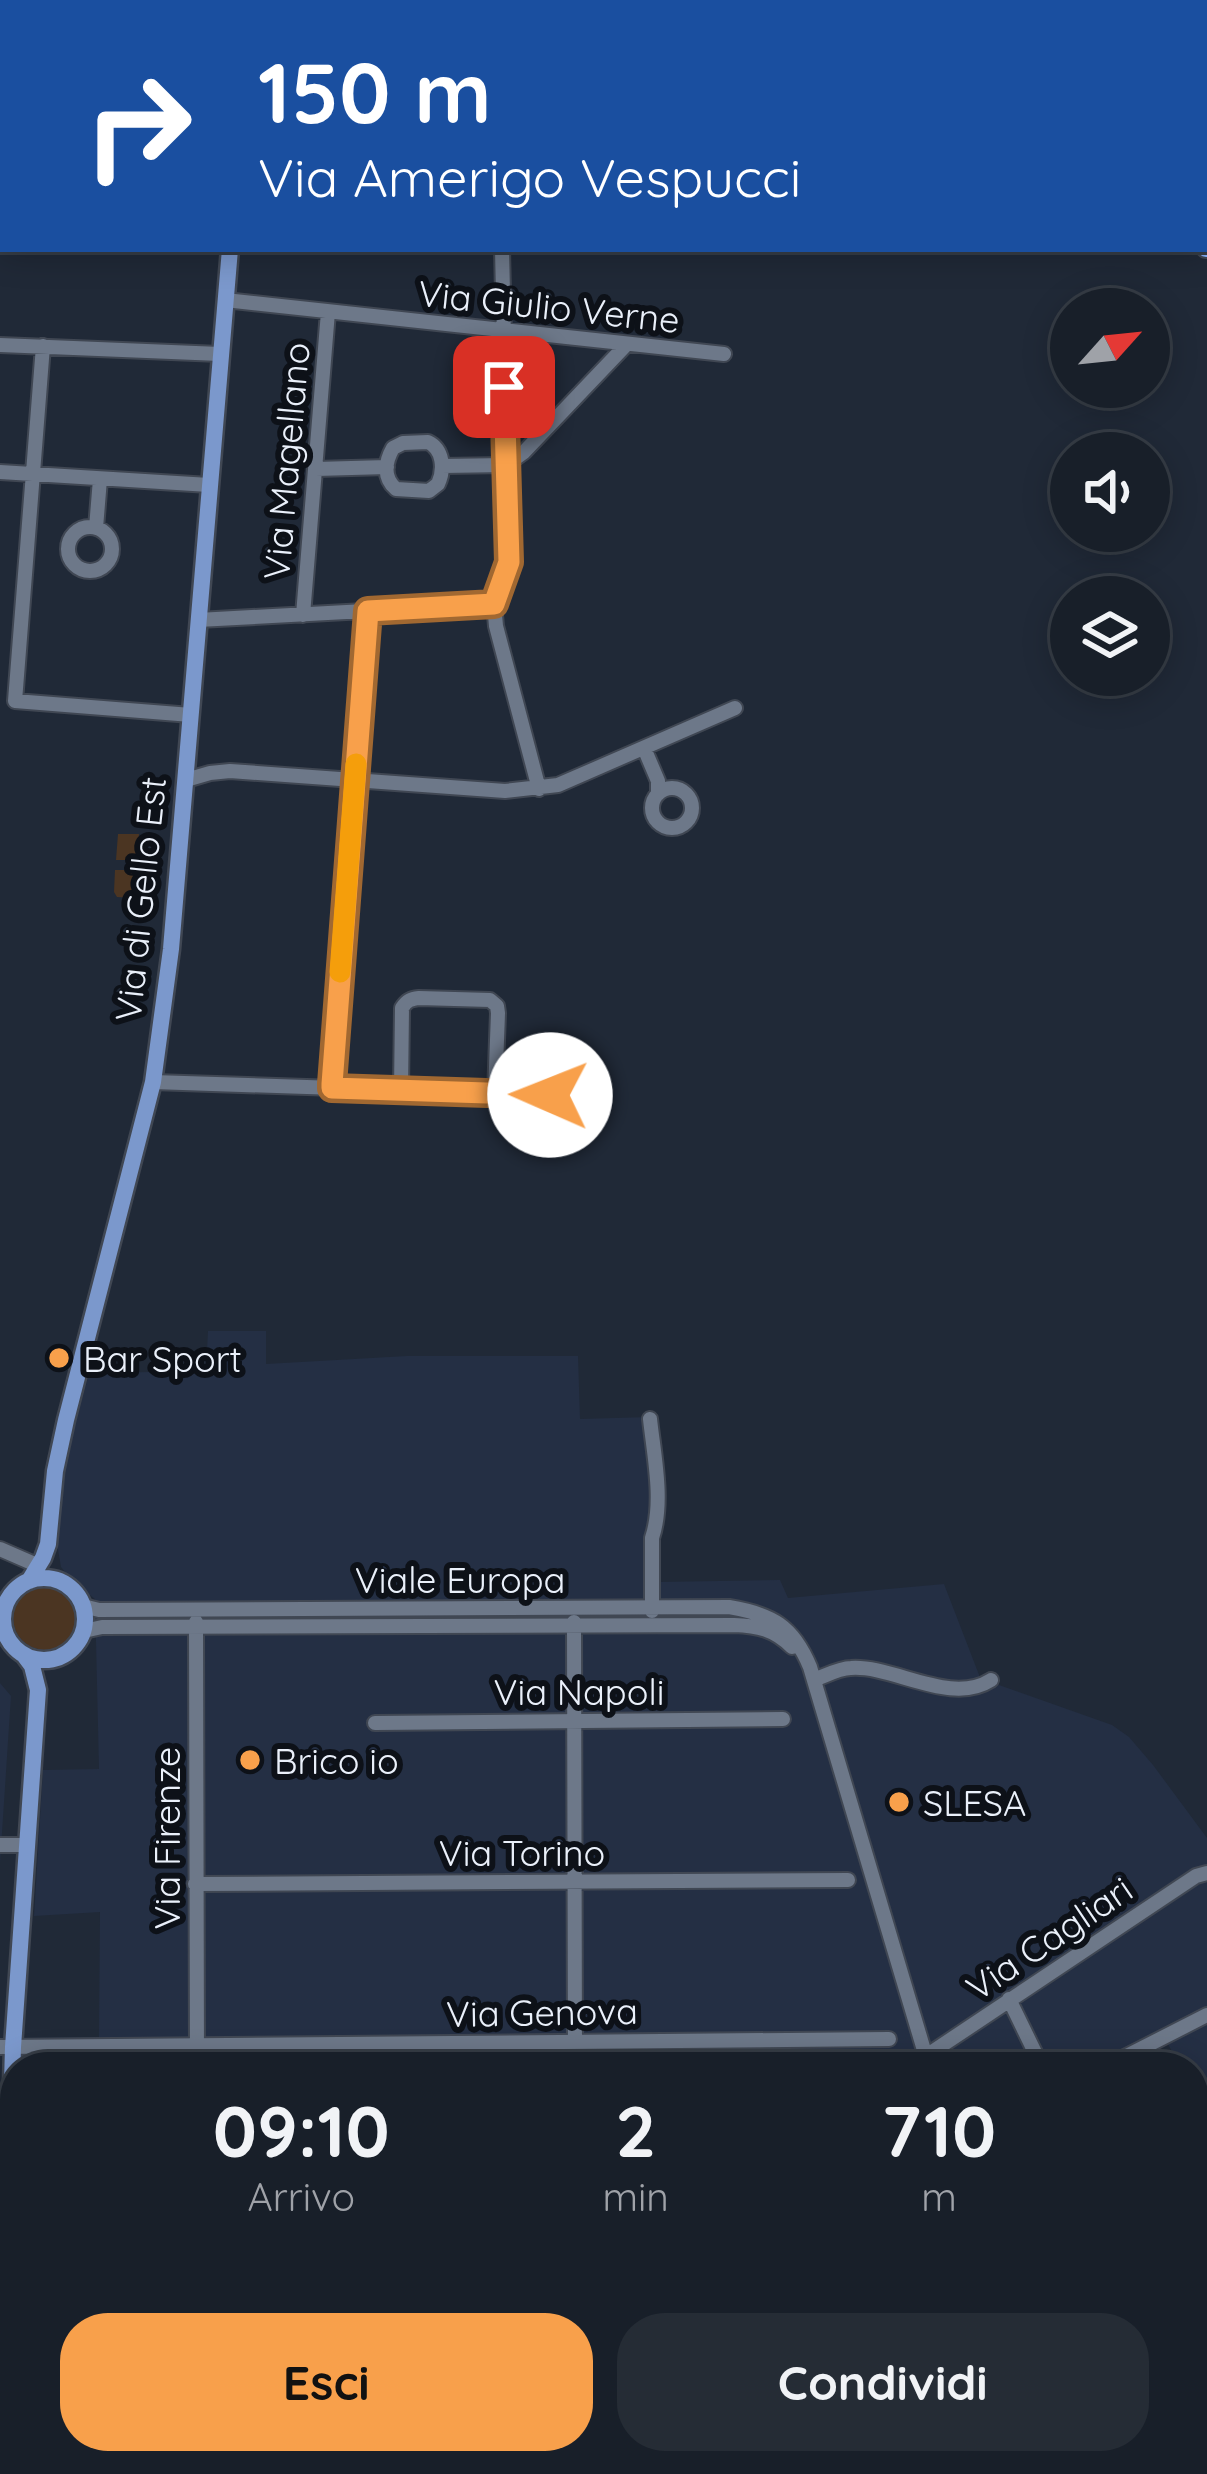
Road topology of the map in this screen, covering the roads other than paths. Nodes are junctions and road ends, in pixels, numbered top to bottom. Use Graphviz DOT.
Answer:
graph roads {
  1 [pos="230,252"];
  2 [pos="502,252"];
  3 [pos="225,300"];
  4 [pos="328,312"];
  5 [pos="503,332"];
  6 [pos="0,345"];
  7 [pos="626,345"];
  8 [pos="43,346"];
  9 [pos="220,354"];
  10 [pos="724,354"];
  11 [pos="506,465"];
  12 [pos="442,466"];
  13 [pos="387,467"];
  14 [pos="316,469"];
  15 [pos="0,472"];
  16 [pos="33,474"];
  17 [pos="100,479"];
  18 [pos="209,484"];
  19 [pos="96,528"];
  20 [pos="494,604"];
  21 [pos="368,611"];
  22 [pos="303,615"];
  23 [pos="198,620"];
  24 [pos="735,709"];
  25 [pos="191,715"];
  26 [pos="644,748"];
  27 [pos="188,752"];
  28 [pos="230,771"];
  29 [pos="186,780"];
  30 [pos="355,780"];
  31 [pos="539,788"];
  32 [pos="662,788"];
  33 [pos="153,1082"];
  34 [pos="332,1088"];
  35 [pos="400,1091"];
  36 [pos="495,1094"];
  37 [pos="550,1095"];
  38 [pos="650,1419"];
  39 [pos="0,1549"];
  40 [pos="46,1574"];
  41 [pos="83,1606"];
  42 [pos="652,1607"];
  43 [pos="2,1609"];
  44 [pos="195,1609"];
  45 [pos="574,1609"];
  46 [pos="653,1625"];
  47 [pos="574,1626"];
  48 [pos="196,1627"];
  49 [pos="84,1631"];
  50 [pos="3,1632"];
  51 [pos="23,1654"];
  52 [pos="60,1657"];
  53 [pos="812,1673"];
  54 [pos="991,1680"];
  55 [pos="38,1690"];
  56 [pos="783,1719"];
  57 [pos="574,1720"];
  58 [pos="375,1723"];
  59 [pos="0,1845"];
  60 [pos="27,1845"];
  61 [pos="1207,1873"];
  62 [pos="848,1880"];
  63 [pos="574,1882"];
  64 [pos="195,1884"];
  65 [pos="1009,1999"];
  66 [pos="1207,2015"];
  67 [pos="889,2039"];
  68 [pos="575,2042"];
  69 [pos="196,2045"];
  70 [pos="7,2047"];
  71 [pos="40,2047"];
  72 [pos="40,2052"];
  73 [pos="196,2052"];
  74 [pos="575,2052"];
  75 [pos="925,2052"];
  76 [pos="940,2052"];
  77 [pos="1035,2052"];
  78 [pos="1134,2052"];
  1 -- 3 [label="main road, Via di Gello Est"];
  2 -- 5 [label="street"];
  3 -- 4 [label="street, Via Giulio Verne"];
  3 -- 9 [label="main road, Via di Gello Est"];
  4 -- 5 [label="street, Via Giulio Verne"];
  4 -- 14 [label="street, Via Magellano"];
  5 -- 7 [label="street, Via Giulio Verne"];
  5 -- 11 [label="street"];
  6 -- 8 [label="street"];
  7 -- 10 [label="street, Via Giulio Verne"];
  7 -- 11 [label="street"];
  8 -- 9 [label="street"];
  8 -- 16 [label="street"];
  9 -- 18 [label="main road, Via di Gello Est"];
  11 -- 12 [label="street"];
  11 -- 20 [label="street"];
  12 -- 13 [label="street"];
  12 -- 13 [label="street"];
  13 -- 14 [label="street"];
  14 -- 22 [label="street, Via Magellano"];
  15 -- 16 [label="street"];
  16 -- 17 [label="street"];
  16 -- 25 [label="street"];
  17 -- 18 [label="street"];
  17 -- 19 [label="street"];
  18 -- 23 [label="main road, Via di Gello Est"];
  20 -- 21 [label="street"];
  20 -- 31 [label="street"];
  21 -- 22 [label="street"];
  21 -- 30 [label="street"];
  22 -- 23 [label="street"];
  23 -- 25 [label="main road, Via di Gello Est"];
  24 -- 26 [label="street"];
  25 -- 27 [label="main road, Via di Gello Est"];
  26 -- 31 [label="street"];
  26 -- 32 [label="street"];
  27 -- 28 [label="street"];
  27 -- 29 [label="main road, Via di Gello Est"];
  28 -- 29 [label="street"];
  28 -- 30 [label="street"];
  29 -- 33 [label="main road, Via di Gello Est"];
  30 -- 31 [label="street"];
  30 -- 34 [label="street"];
  33 -- 34 [label="street"];
  33 -- 40 [label="main road, Via di Gello Est"];
  34 -- 35 [label="street"];
  35 -- 36 [label="street"];
  35 -- 36 [label="street"];
  36 -- 37 [label="street"];
  38 -- 42 [label="street"];
  39 -- 40 [label="street"];
  40 -- 41 [label="main road"];
  40 -- 43 [label="main road"];
  41 -- 44 [label="street, Viale Europa"];
  41 -- 49 [label="main road"];
  42 -- 45 [label="street, Viale Europa"];
  42 -- 46 [label="street"];
  42 -- 53 [label="street, Viale Europa"];
  43 -- 50 [label="main road"];
  44 -- 45 [label="street, Viale Europa"];
  44 -- 48 [label="street, Via Firenze"];
  45 -- 47 [label="street"];
  46 -- 47 [label="street, Viale Europa"];
  46 -- 53 [label="street, Viale Europa"];
  47 -- 48 [label="street, Viale Europa"];
  47 -- 57 [label="street"];
  48 -- 49 [label="street, Viale Europa"];
  48 -- 64 [label="street, Via Firenze"];
  49 -- 52 [label="main road"];
  50 -- 51 [label="main road"];
  51 -- 52 [label="main road"];
  51 -- 55 [label="main road"];
  52 -- 55 [label="main road"];
  53 -- 54 [label="street"];
  53 -- 75 [label="street, Viale Europa"];
  55 -- 60 [label="main road"];
  56 -- 57 [label="street, Via Napoli"];
  57 -- 58 [label="street, Via Napoli"];
  57 -- 63 [label="street"];
  59 -- 60 [label="street"];
  60 -- 70 [label="main road"];
  61 -- 65 [label="street, Via Cagliari"];
  62 -- 63 [label="street, Via Torino"];
  63 -- 64 [label="street, Via Torino"];
  63 -- 68 [label="street"];
  64 -- 69 [label="street, Via Firenze"];
  65 -- 76 [label="street, Via Cagliari"];
  65 -- 77 [label="street"];
  66 -- 78 [label="street"];
  67 -- 68 [label="street, Via Genova"];
  68 -- 69 [label="street, Via Genova"];
  68 -- 74 [label="street"];
  69 -- 71 [label="street, Via Genova"];
  69 -- 73 [label="street, Via Firenze"];
  70 -- 71 [label="street, Via Genova"];
  71 -- 72 [label="street"];
}
